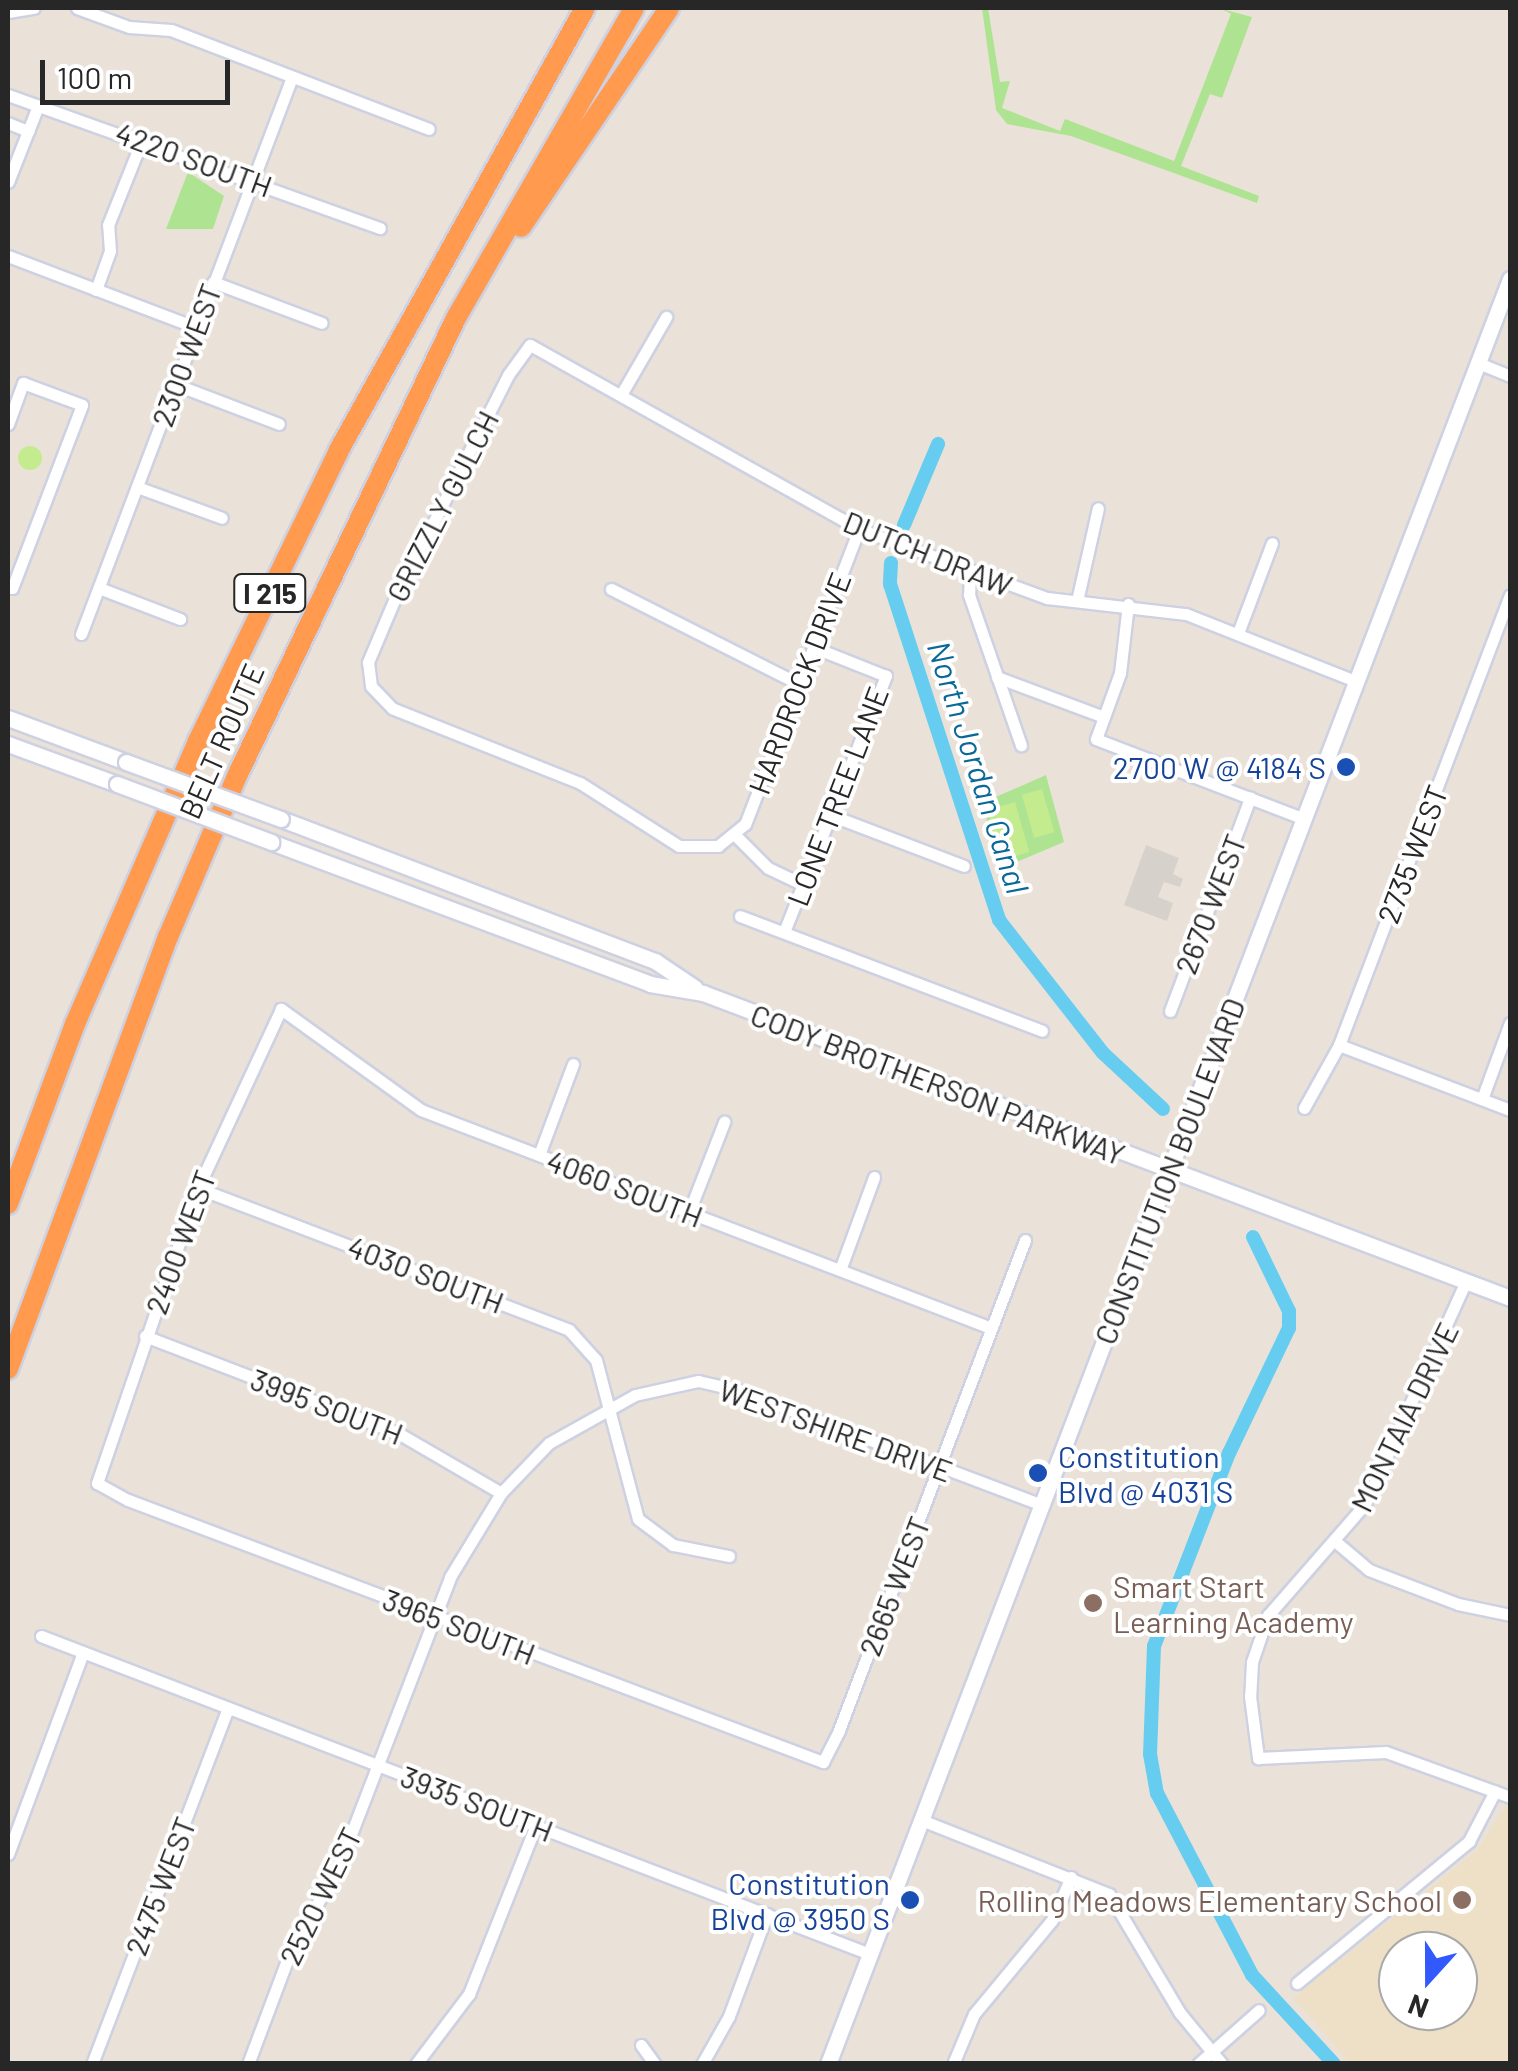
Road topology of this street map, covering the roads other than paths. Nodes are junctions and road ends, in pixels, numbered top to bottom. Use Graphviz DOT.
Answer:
graph roads {
  1 [pos="34,8"];
  2 [pos="77,8"];
  3 [pos="585,8"];
  4 [pos="634,8"];
  5 [pos="669,8"];
  6 [pos="8,12"];
  7 [pos="292,77"];
  8 [pos="8,95"];
  9 [pos="38,106"];
  10 [pos="8,123"];
  11 [pos="428,130"];
  12 [pos="28,131"];
  13 [pos="142,140"];
  14 [pos="252,181"];
  15 [pos="8,182"];
  16 [pos="380,228"];
  17 [pos="8,256"];
  18 [pos="1510,280"];
  19 [pos="213,282"];
  20 [pos="96,290"];
  21 [pos="456,318"];
  22 [pos="666,318"];
  23 [pos="322,323"];
  24 [pos="196,327"];
  25 [pos="530,345"];
  26 [pos="1478,364"];
  27 [pos="1510,376"];
  28 [pos="177,385"];
  29 [pos="622,393"];
  30 [pos="8,424"];
  31 [pos="279,424"];
  32 [pos="137,487"];
  33 [pos="1098,508"];
  34 [pos="222,518"];
  35 [pos="859,529"];
  36 [pos="1272,543"];
  37 [pos="970,571"];
  38 [pos="8,586"];
  39 [pos="98,588"];
  40 [pos="611,590"];
  41 [pos="1510,595"];
  42 [pos="1077,601"];
  43 [pos="1128,604"];
  44 [pos="180,618"];
  45 [pos="1238,632"];
  46 [pos="81,634"];
  47 [pos="813,646"];
  48 [pos="997,677"];
  49 [pos="1355,681"];
  50 [pos="799,684"];
  51 [pos="1104,717"];
  52 [pos="8,718"];
  53 [pos="8,744"];
  54 [pos="1021,744"];
  55 [pos="1250,798"];
  56 [pos="833,816"];
  57 [pos="1302,818"];
  58 [pos="736,836"];
  59 [pos="964,866"];
  60 [pos="806,886"];
  61 [pos="740,916"];
  62 [pos="784,932"];
  63 [pos="703,993"];
  64 [pos="281,1008"];
  65 [pos="1170,1011"];
  66 [pos="1510,1023"];
  67 [pos="1042,1031"];
  68 [pos="1339,1045"];
  69 [pos="573,1064"];
  70 [pos="1482,1099"];
  71 [pos="1304,1108"];
  72 [pos="1510,1110"];
  73 [pos="724,1122"];
  74 [pos="539,1155"];
  75 [pos="1170,1173"];
  76 [pos="874,1178"];
  77 [pos="198,1188"];
  78 [pos="8,1204"];
  79 [pos="689,1212"];
  80 [pos="1024,1240"];
  81 [pos="840,1270"];
  82 [pos="1466,1281"];
  83 [pos="1510,1298"];
  84 [pos="991,1328"];
  85 [pos="145,1336"];
  86 [pos="8,1369"];
  87 [pos="608,1408"];
  88 [pos="939,1468"];
  89 [pos="97,1483"];
  90 [pos="501,1493"];
  91 [pos="1042,1506"];
  92 [pos="1336,1542"];
  93 [pos="729,1556"];
  94 [pos="1510,1614"];
  95 [pos="434,1616"];
  96 [pos="41,1636"];
  97 [pos="83,1652"];
  98 [pos="228,1708"];
  99 [pos="823,1762"];
  100 [pos="378,1765"];
  101 [pos="1494,1791"];
  102 [pos="1510,1797"];
  103 [pos="921,1820"];
  104 [pos="536,1825"];
  105 [pos="8,1854"];
  106 [pos="1071,1877"];
  107 [pos="767,1914"];
  108 [pos="870,1954"];
  109 [pos="1296,1984"];
  110 [pos="1259,2010"];
  111 [pos="640,2045"];
  112 [pos="1212,2051"];
  113 [pos="92,2064"];
  114 [pos="248,2064"];
  115 [pos="416,2064"];
  116 [pos="655,2064"];
  117 [pos="702,2064"];
  118 [pos="828,2064"];
  119 [pos="953,2064"];
  120 [pos="1198,2064"];
  121 [pos="1222,2064"];
  1 -- 6 [label="street"];
  2 -- 7 [label="street"];
  3 -- 78 [label="highway, BELT ROUTE / I 215"];
  4 -- 21 [label="highway, BELT ROUTE / I 215"];
  5 -- 21 [label="highway"];
  7 -- 11 [label="street"];
  7 -- 14 [label="street, 2300 WEST"];
  8 -- 9 [label="street, 4220 SOUTH"];
  9 -- 12 [label="street"];
  9 -- 13 [label="street, 4220 SOUTH"];
  10 -- 12 [label="street"];
  12 -- 15 [label="street"];
  13 -- 14 [label="street, 4220 SOUTH"];
  13 -- 20 [label="street"];
  14 -- 16 [label="street, 4220 SOUTH"];
  14 -- 19 [label="street, 2300 WEST"];
  17 -- 20 [label="street"];
  18 -- 26 [label="main road, CONSTITUTION BOULEVARD"];
  19 -- 23 [label="street"];
  19 -- 24 [label="street, 2300 WEST"];
  20 -- 24 [label="street"];
  21 -- 86 [label="highway, BELT ROUTE / I 215"];
  22 -- 29 [label="street"];
  24 -- 28 [label="street, 2300 WEST"];
  25 -- 29 [label="street, DUTCH DRAW"];
  25 -- 58 [label="street, GRIZZLY GULCH"];
  26 -- 27 [label="street"];
  26 -- 49 [label="main road, CONSTITUTION BOULEVARD"];
  28 -- 31 [label="street"];
  28 -- 32 [label="street, 2300 WEST"];
  29 -- 35 [label="street, DUTCH DRAW"];
  30 -- 38 [label="street"];
  32 -- 34 [label="street"];
  32 -- 39 [label="street, 2300 WEST"];
  33 -- 42 [label="street"];
  35 -- 37 [label="street, DUTCH DRAW"];
  35 -- 47 [label="street, HARDROCK DRIVE"];
  36 -- 45 [label="street"];
  37 -- 42 [label="street, DUTCH DRAW"];
  37 -- 48 [label="street"];
  39 -- 44 [label="street"];
  39 -- 46 [label="street, 2300 WEST"];
  40 -- 50 [label="street"];
  41 -- 68 [label="street, 2735 WEST"];
  42 -- 43 [label="street, DUTCH DRAW"];
  43 -- 45 [label="street, DUTCH DRAW"];
  43 -- 51 [label="street"];
  45 -- 49 [label="street, DUTCH DRAW"];
  47 -- 50 [label="street, HARDROCK DRIVE"];
  47 -- 56 [label="street, LONE TREE LANE"];
  48 -- 51 [label="street"];
  48 -- 54 [label="street"];
  49 -- 57 [label="main road, CONSTITUTION BOULEVARD"];
  50 -- 58 [label="street, HARDROCK DRIVE"];
  51 -- 55 [label="street"];
  52 -- 63 [label="main road, CODY BROTHERSON PARKWAY, bridge"];
  53 -- 63 [label="main road, CODY BROTHERSON PARKWAY, bridge"];
  55 -- 57 [label="street"];
  55 -- 65 [label="street, 2670 WEST"];
  56 -- 59 [label="street"];
  56 -- 60 [label="street, LONE TREE LANE"];
  57 -- 75 [label="main road, CONSTITUTION BOULEVARD"];
  58 -- 60 [label="street"];
  60 -- 62 [label="street, LONE TREE LANE"];
  61 -- 62 [label="street"];
  62 -- 67 [label="street"];
  63 -- 75 [label="main road, CODY BROTHERSON PARKWAY"];
  64 -- 74 [label="street, 4060 SOUTH"];
  64 -- 77 [label="street, 2400 WEST"];
  66 -- 70 [label="street"];
  68 -- 70 [label="street"];
  68 -- 71 [label="street, 2735 WEST"];
  69 -- 74 [label="street"];
  70 -- 72 [label="street"];
  73 -- 79 [label="street"];
  74 -- 79 [label="street, 4060 SOUTH"];
  75 -- 82 [label="main road, CODY BROTHERSON PARKWAY"];
  75 -- 91 [label="main road, CONSTITUTION BOULEVARD"];
  76 -- 81 [label="street"];
  77 -- 85 [label="street, 2400 WEST"];
  77 -- 87 [label="street, 4030 SOUTH"];
  79 -- 81 [label="street, 4060 SOUTH"];
  80 -- 84 [label="street, 2665 WEST"];
  81 -- 84 [label="street, 4060 SOUTH"];
  82 -- 83 [label="main road, CODY BROTHERSON PARKWAY"];
  82 -- 92 [label="street, MONTAIA DRIVE"];
  84 -- 88 [label="street, 2665 WEST"];
  85 -- 89 [label="street, 2400 WEST"];
  85 -- 90 [label="street, 3995 SOUTH"];
  87 -- 88 [label="street, WESTSHIRE DRIVE"];
  87 -- 90 [label="street, WESTSHIRE DRIVE"];
  87 -- 93 [label="street, 4030 SOUTH"];
  88 -- 91 [label="street, WESTSHIRE DRIVE"];
  88 -- 99 [label="street, 2665 WEST"];
  89 -- 95 [label="street, 3965 SOUTH"];
  90 -- 95 [label="street, WESTSHIRE DRIVE"];
  91 -- 103 [label="main road, CONSTITUTION BOULEVARD"];
  92 -- 94 [label="street"];
  92 -- 101 [label="street, MONTAIA DRIVE"];
  95 -- 99 [label="street, 3965 SOUTH"];
  95 -- 100 [label="street, 2520 WEST"];
  96 -- 97 [label="street, 3935 SOUTH"];
  97 -- 98 [label="street, 3935 SOUTH"];
  97 -- 105 [label="street"];
  98 -- 100 [label="street, 3935 SOUTH"];
  98 -- 113 [label="street, 2475 WEST"];
  100 -- 104 [label="street, 3935 SOUTH"];
  100 -- 114 [label="street, 2520 WEST"];
  101 -- 102 [label="street"];
  101 -- 109 [label="street"];
  103 -- 106 [label="street"];
  103 -- 108 [label="main road, CONSTITUTION BOULEVARD"];
  104 -- 107 [label="street, 3935 SOUTH"];
  104 -- 115 [label="street"];
  106 -- 112 [label="street"];
  106 -- 119 [label="street"];
  107 -- 108 [label="street, 3935 SOUTH"];
  107 -- 117 [label="street"];
  108 -- 118 [label="main road, CONSTITUTION BOULEVARD"];
  110 -- 112 [label="street"];
  111 -- 116 [label="street"];
  112 -- 120 [label="street"];
  112 -- 121 [label="street"];
}
